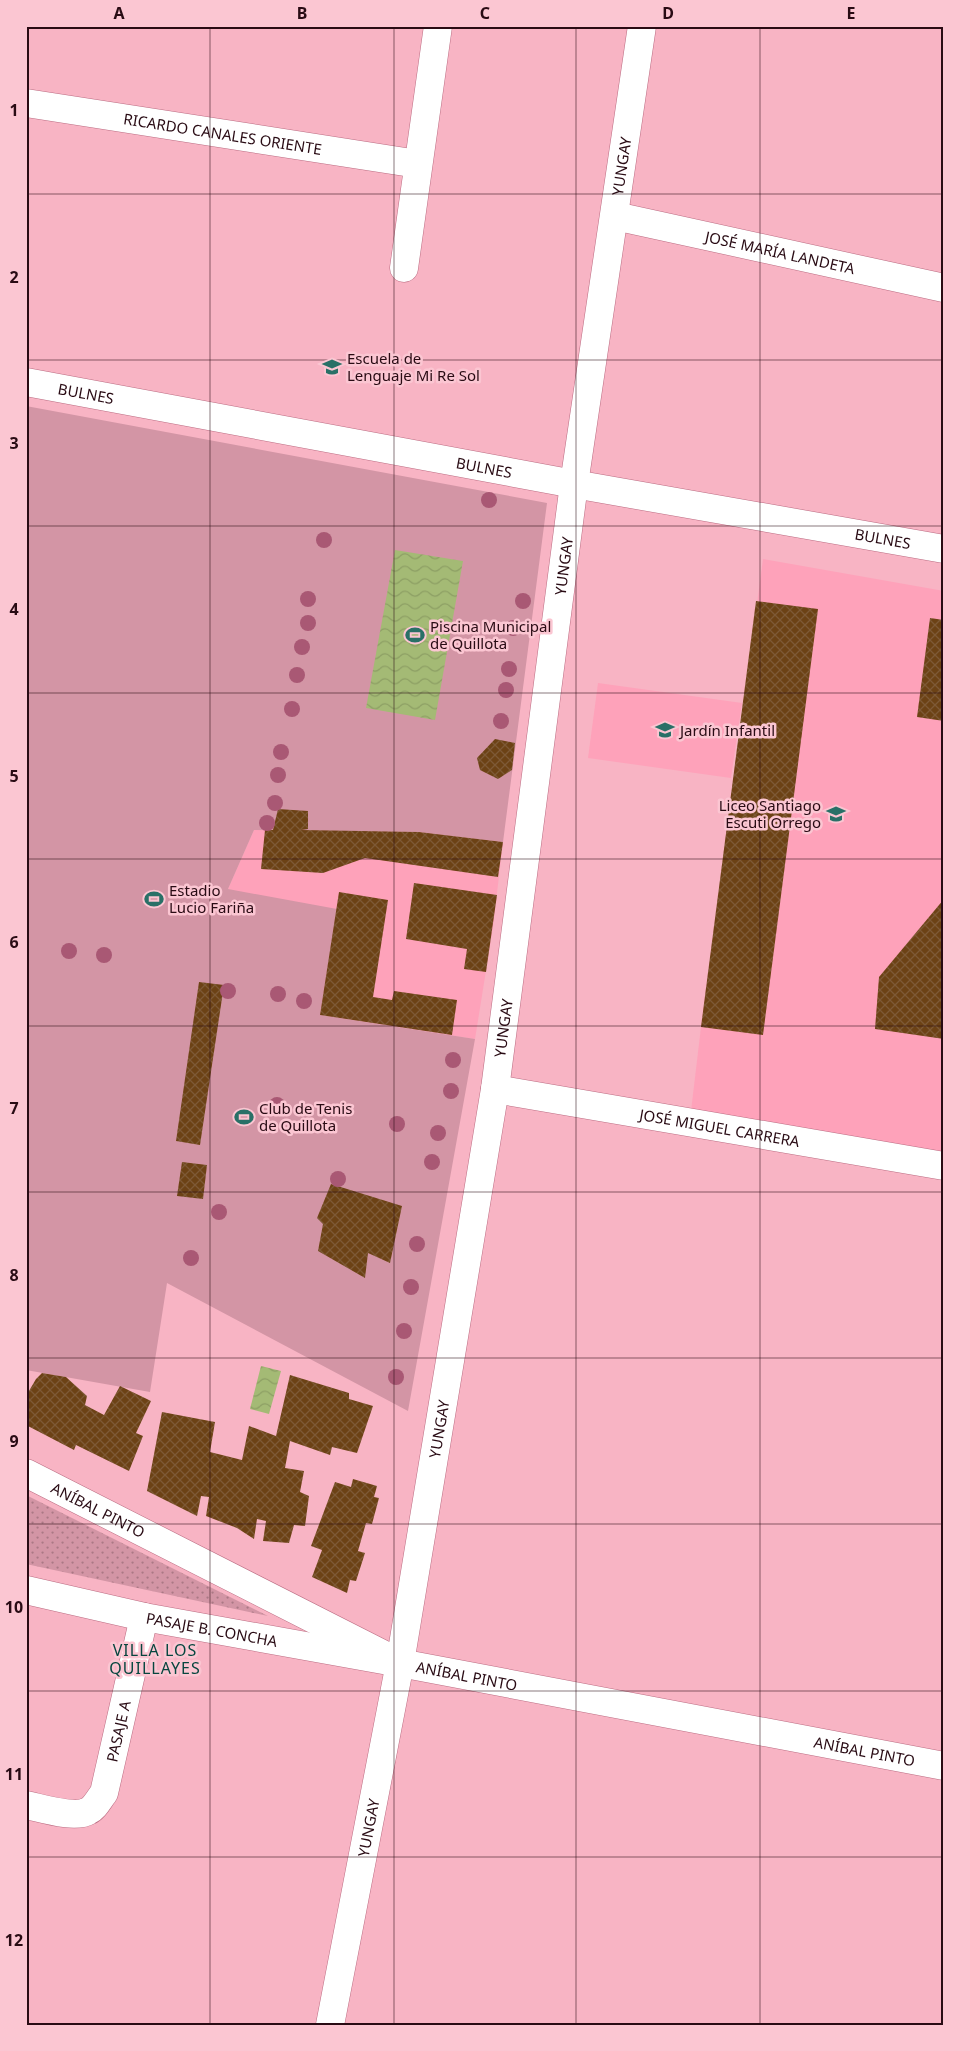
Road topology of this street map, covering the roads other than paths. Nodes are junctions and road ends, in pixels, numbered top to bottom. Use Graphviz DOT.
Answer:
graph roads {
  1 [pos="438,26"];
  2 [pos="642,26"];
  3 [pos="26,103"];
  4 [pos="418,164"];
  5 [pos="615,216"];
  6 [pos="404,268"];
  7 [pos="944,288"];
  8 [pos="26,382"];
  9 [pos="574,484"];
  10 [pos="944,549"];
  11 [pos="495,1089"];
  12 [pos="944,1166"];
  13 [pos="26,1473"];
  14 [pos="26,1590"];
  15 [pos="144,1616"];
  16 [pos="400,1663"];
  17 [pos="944,1766"];
  18 [pos="26,1805"];
  19 [pos="330,2025"];
  1 -- 4 [label="street"];
  2 -- 5 [label="street, YUNGAY"];
  3 -- 4 [label="street, RICARDO CANALES ORIENTE"];
  4 -- 6 [label="street"];
  5 -- 7 [label="street, JOSÉ MARÍA LANDETA"];
  5 -- 9 [label="street, YUNGAY"];
  8 -- 9 [label="street, BULNES"];
  9 -- 10 [label="street, BULNES"];
  9 -- 11 [label="street, YUNGAY"];
  11 -- 12 [label="street, JOSÉ MIGUEL CARRERA"];
  11 -- 16 [label="street, YUNGAY"];
  13 -- 16 [label="street, ANÍBAL PINTO"];
  14 -- 15 [label="street, PASAJE B. CONCHA"];
  15 -- 16 [label="street, PASAJE B. CONCHA"];
  15 -- 18 [label="street, PASAJE A"];
  16 -- 17 [label="street, ANÍBAL PINTO"];
  16 -- 19 [label="street, YUNGAY"];
}
